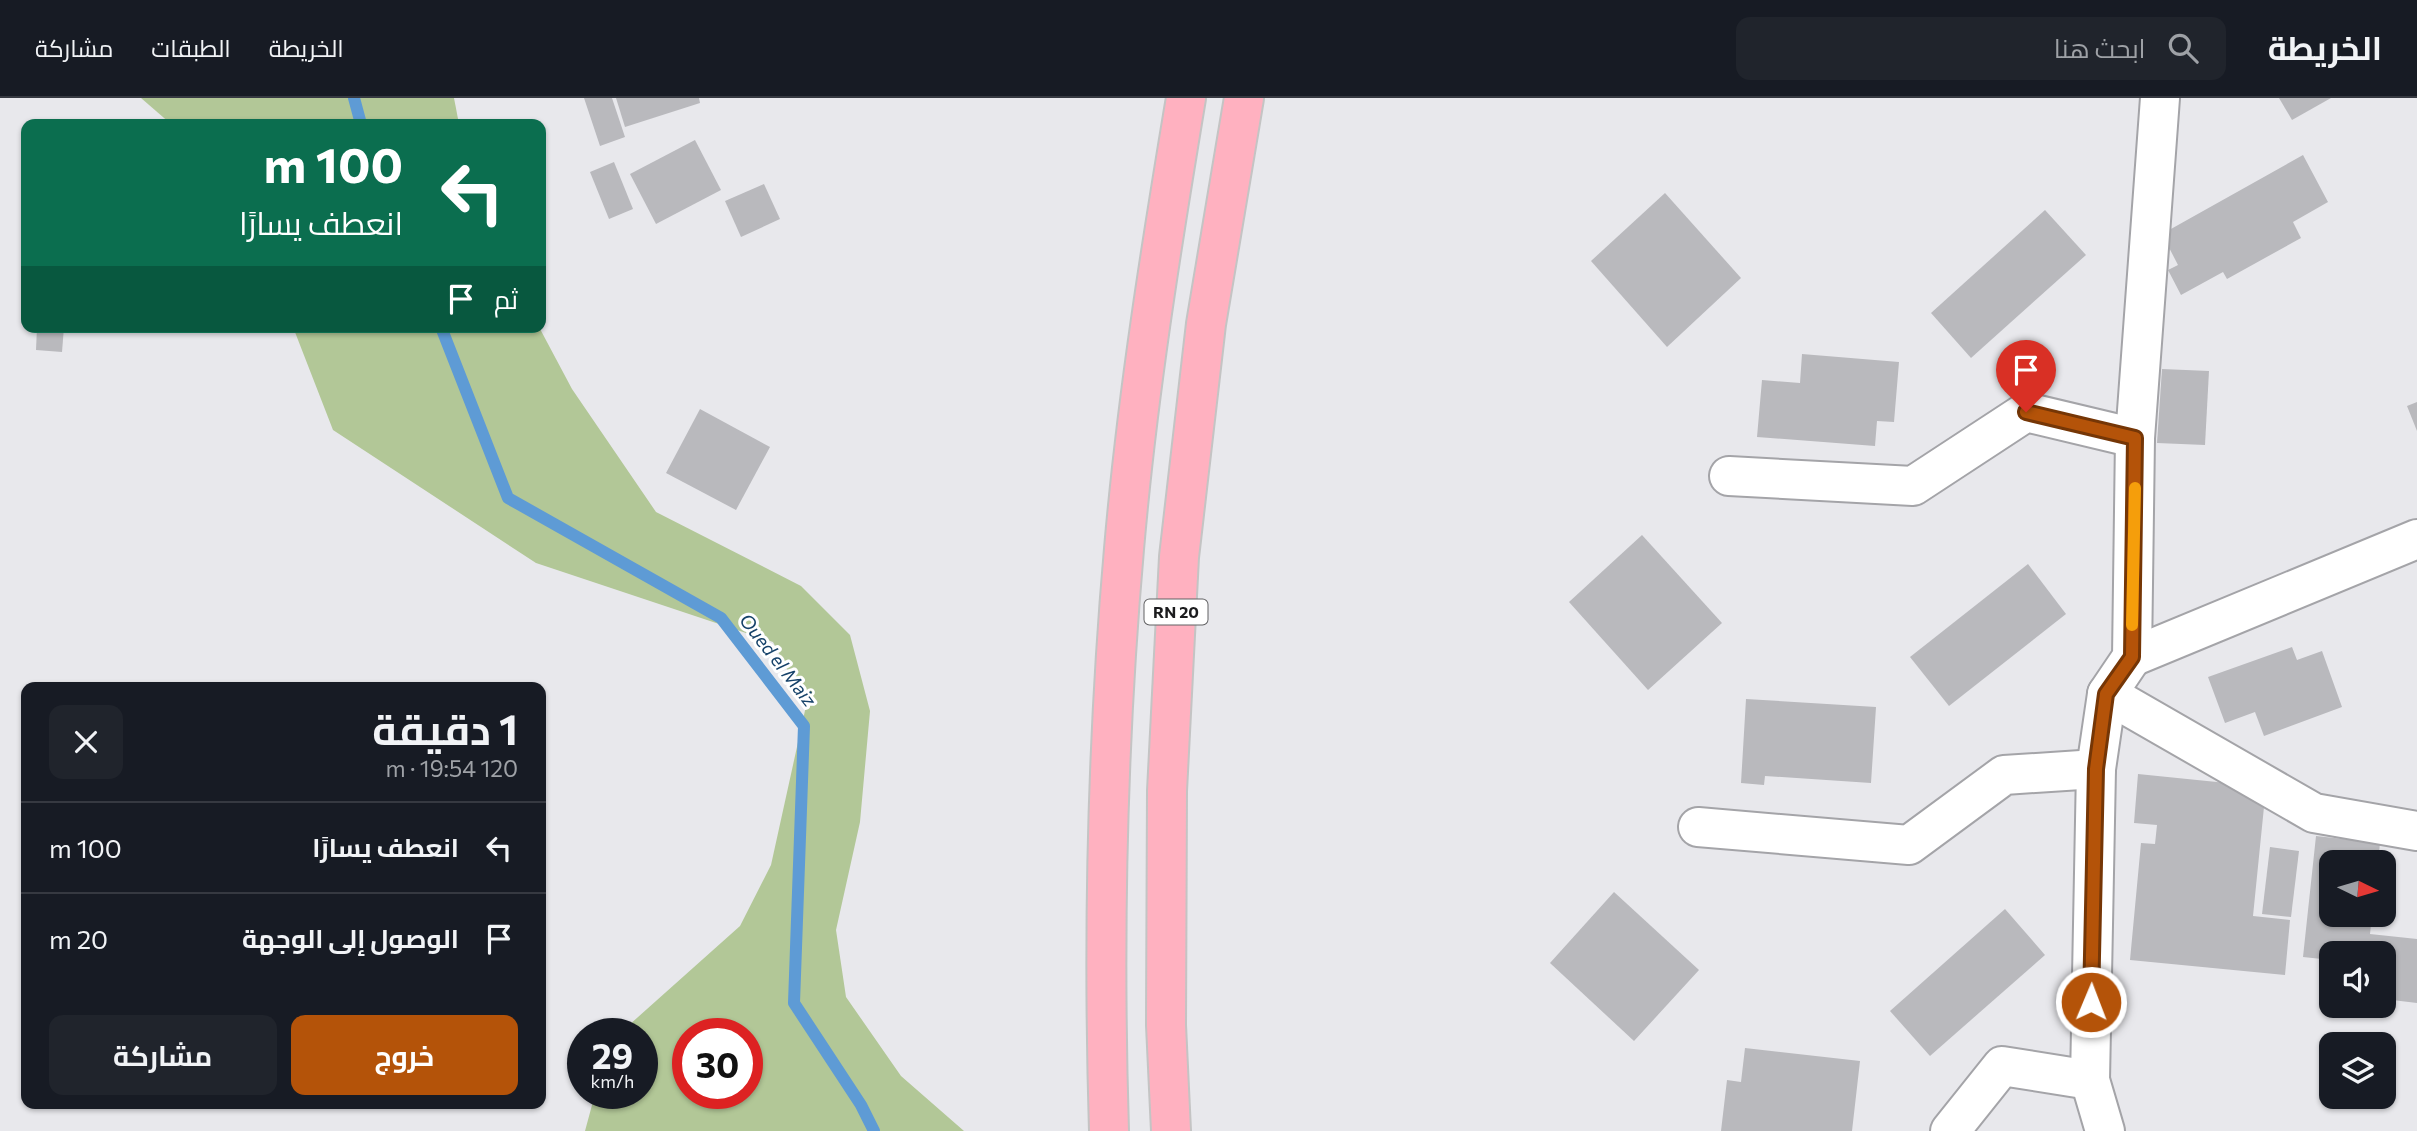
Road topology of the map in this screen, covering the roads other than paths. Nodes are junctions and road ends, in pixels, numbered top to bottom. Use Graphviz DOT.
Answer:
graph roads {
  1 [pos="1186,98"];
  2 [pos="1244,98"];
  3 [pos="2160,98"];
  4 [pos="2135,438"];
  5 [pos="1729,476"];
  6 [pos="2417,539"];
  7 [pos="2132,657"];
  8 [pos="2106,694"];
  9 [pos="2096,769"];
  10 [pos="1698,827"];
  11 [pos="2417,831"];
  12 [pos="2090,1080"];
  13 [pos="1109,1131"];
  14 [pos="1171,1131"];
  15 [pos="1950,1131"];
  16 [pos="2105,1131"];
  1 -- 13 [label="highway, RN 20"];
  2 -- 14 [label="highway, RN 20"];
  3 -- 4 [label="street"];
  4 -- 5 [label="street"];
  4 -- 7 [label="street"];
  6 -- 7 [label="street"];
  7 -- 8 [label="street"];
  8 -- 9 [label="street"];
  8 -- 11 [label="street"];
  9 -- 10 [label="street"];
  9 -- 12 [label="street"];
  12 -- 15 [label="street"];
  12 -- 16 [label="street"];
}
